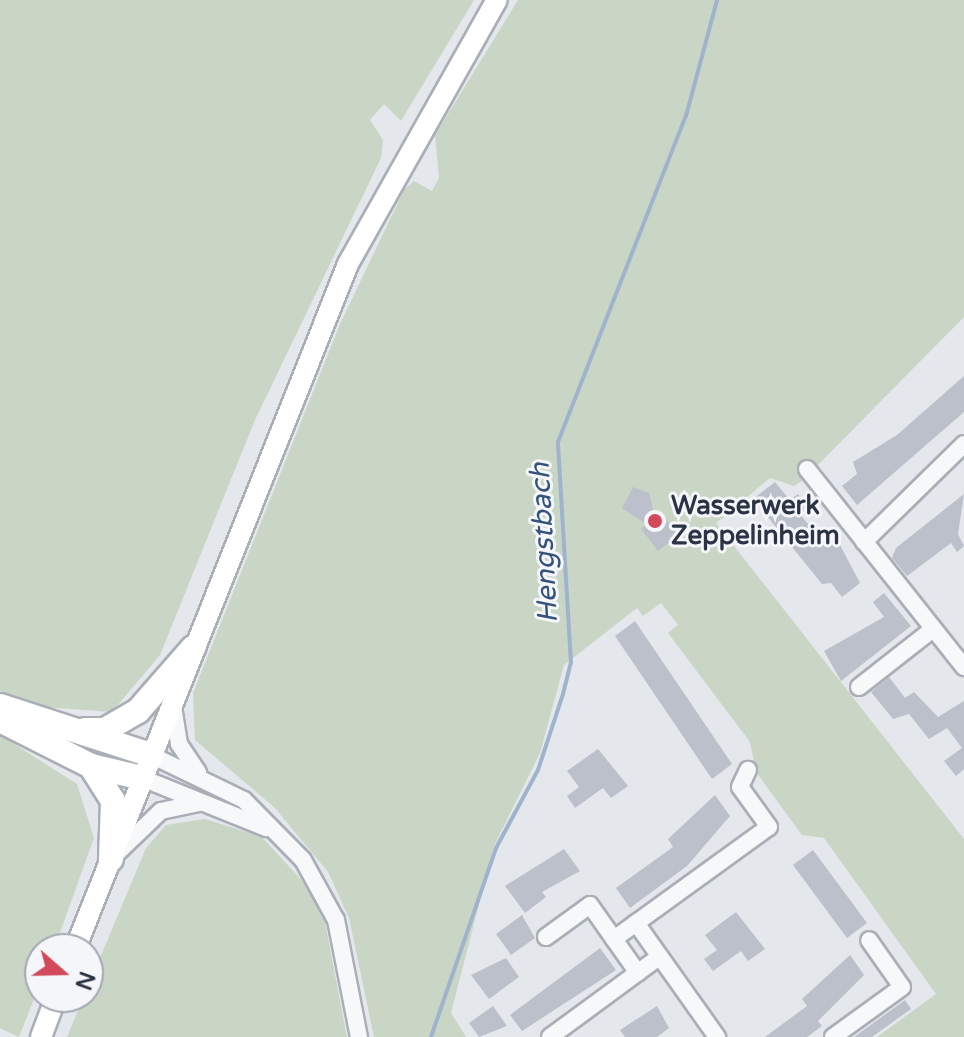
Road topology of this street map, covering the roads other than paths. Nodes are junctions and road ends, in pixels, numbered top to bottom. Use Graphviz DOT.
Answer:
graph roads {
  1 [pos="497,0"];
  2 [pos="964,444"];
  3 [pos="807,469"];
  4 [pos="864,542"];
  5 [pos="933,629"];
  6 [pos="193,648"];
  7 [pos="964,667"];
  8 [pos="859,687"];
  9 [pos="172,701"];
  10 [pos="0,706"];
  11 [pos="0,720"];
  12 [pos="82,730"];
  13 [pos="151,755"];
  14 [pos="91,766"];
  15 [pos="748,770"];
  16 [pos="202,776"];
  17 [pos="142,778"];
  18 [pos="209,803"];
  19 [pos="296,851"];
  20 [pos="111,859"];
  21 [pos="636,923"];
  22 [pos="81,933"];
  23 [pos="546,937"];
  24 [pos="614,939"];
  25 [pos="869,940"];
  26 [pos="659,957"];
  27 [pos="638,973"];
  28 [pos="50,1013"];
  29 [pos="41,1037"];
  30 [pos="359,1037"];
  31 [pos="550,1037"];
  32 [pos="717,1037"];
  33 [pos="833,1037"];
  1 -- 6 [label="main road"];
  2 -- 4 [label="street"];
  3 -- 4 [label="street"];
  4 -- 5 [label="street"];
  5 -- 7 [label="street"];
  5 -- 8 [label="street"];
  6 -- 9 [label="main road"];
  6 -- 12 [label="highway"];
  9 -- 13 [label="main road"];
  9 -- 16 [label="street"];
  10 -- 12 [label="highway"];
  11 -- 14 [label="highway"];
  12 -- 13 [label="highway"];
  13 -- 16 [label="street"];
  13 -- 17 [label="main road"];
  14 -- 17 [label="highway"];
  14 -- 20 [label="highway"];
  15 -- 21 [label="street"];
  16 -- 19 [label="street"];
  17 -- 18 [label="street"];
  17 -- 20 [label="main road"];
  18 -- 19 [label="street"];
  18 -- 20 [label="street"];
  19 -- 30 [label="street"];
  20 -- 22 [label="main road"];
  21 -- 24 [label="street"];
  21 -- 26 [label="street"];
  23 -- 24 [label="street"];
  24 -- 27 [label="street"];
  25 -- 33 [label="street"];
  26 -- 27 [label="street"];
  26 -- 32 [label="street"];
  27 -- 31 [label="street"];
  28 -- 29 [label="main road"];
}
